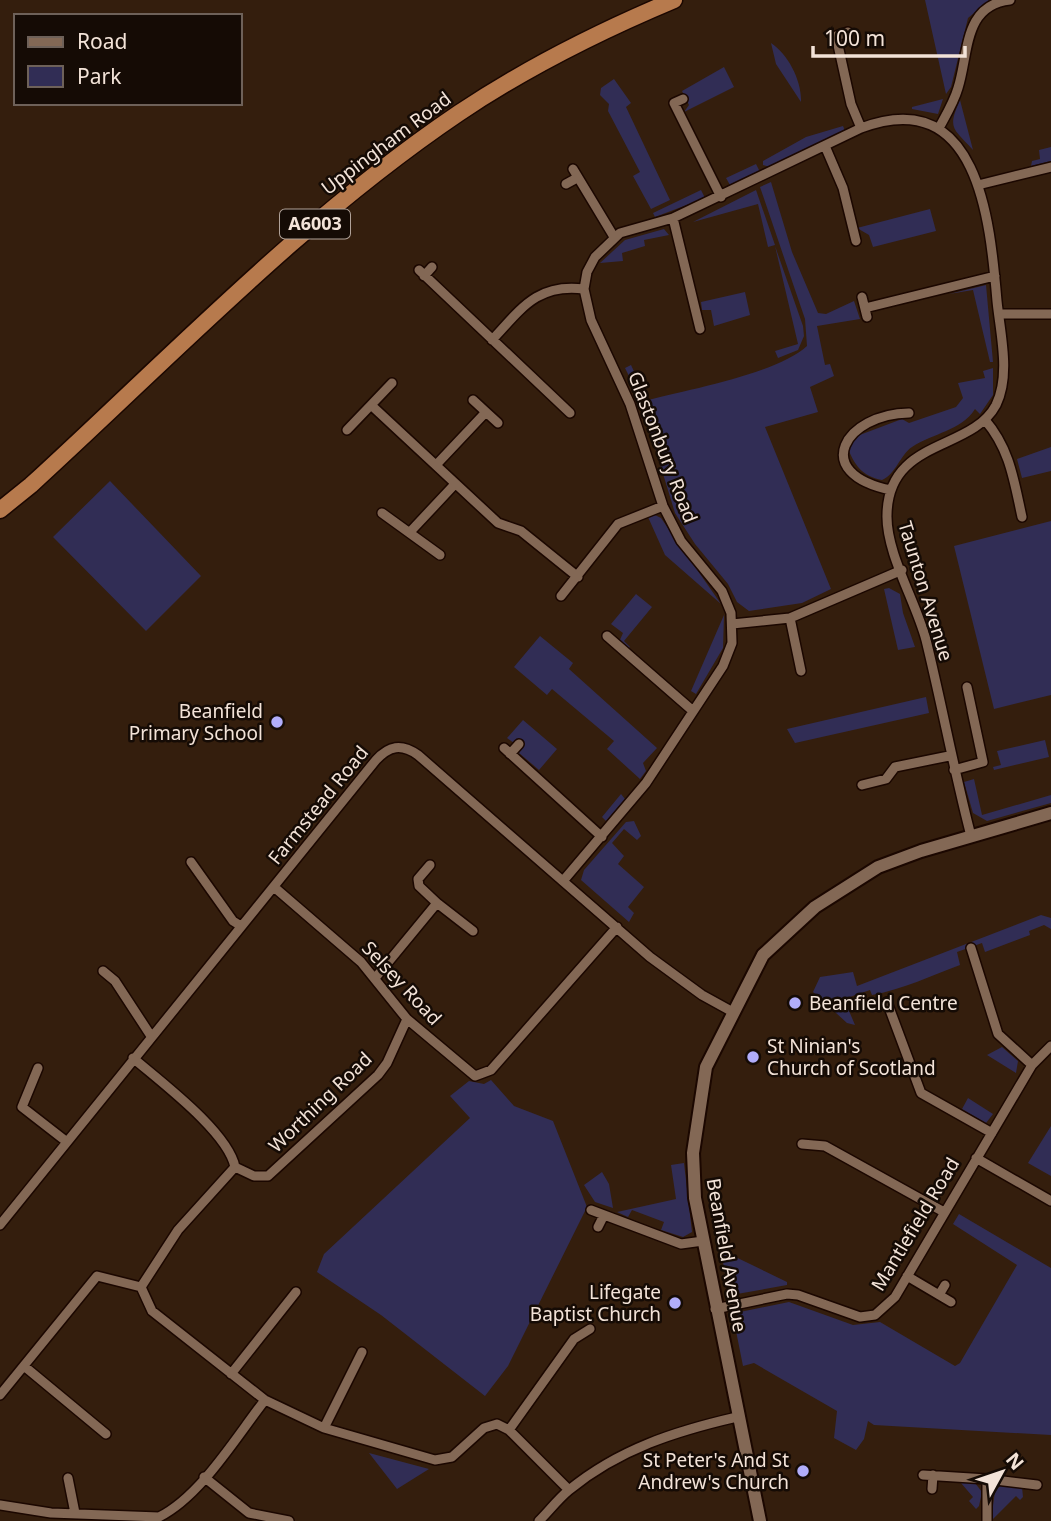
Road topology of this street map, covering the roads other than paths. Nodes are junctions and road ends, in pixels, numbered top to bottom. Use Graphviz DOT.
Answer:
graph roads {
  1 [pos="674,0"];
  2 [pos="1007,0"];
  3 [pos="848,32"];
  4 [pos="683,99"];
  5 [pos="861,128"];
  6 [pos="939,128"];
  7 [pos="825,146"];
  8 [pos="1051,167"];
  9 [pos="566,184"];
  10 [pos="978,185"];
  11 [pos="721,197"];
  12 [pos="673,218"];
  13 [pos="614,237"];
  14 [pos="856,241"];
  15 [pos="432,267"];
  16 [pos="995,276"];
  17 [pos="584,289"];
  18 [pos="862,297"];
  19 [pos="999,314"];
  20 [pos="1051,314"];
  21 [pos="700,329"];
  22 [pos="492,340"];
  23 [pos="392,383"];
  24 [pos="570,399"];
  25 [pos="473,400"];
  26 [pos="371,405"];
  27 [pos="486,412"];
  28 [pos="909,413"];
  29 [pos="985,420"];
  30 [pos="498,423"];
  31 [pos="346,430"];
  32 [pos="436,465"];
  33 [pos="455,484"];
  34 [pos="891,490"];
  35 [pos="663,506"];
  36 [pos="0,510"];
  37 [pos="382,513"];
  38 [pos="1022,517"];
  39 [pos="410,532"];
  40 [pos="440,555"];
  41 [pos="902,570"];
  42 [pos="578,577"];
  43 [pos="561,596"];
  44 [pos="790,618"];
  45 [pos="732,624"];
  46 [pos="607,636"];
  47 [pos="801,671"];
  48 [pos="967,687"];
  49 [pos="693,711"];
  50 [pos="519,744"];
  51 [pos="949,755"];
  52 [pos="954,770"];
  53 [pos="862,785"];
  54 [pos="1051,813"];
  55 [pos="971,836"];
  56 [pos="602,837"];
  57 [pos="191,862"];
  58 [pos="430,865"];
  59 [pos="563,881"];
  60 [pos="274,887"];
  61 [pos="437,904"];
  62 [pos="241,926"];
  63 [pos="617,927"];
  64 [pos="472,931"];
  65 [pos="971,948"];
  66 [pos="103,971"];
  67 [pos="376,977"];
  68 [pos="887,1002"];
  69 [pos="732,1011"];
  70 [pos="407,1019"];
  71 [pos="151,1035"];
  72 [pos="1051,1046"];
  73 [pos="133,1058"];
  74 [pos="1032,1065"];
  75 [pos="38,1068"];
  76 [pos="992,1133"];
  77 [pos="67,1142"];
  78 [pos="802,1144"];
  79 [pos="976,1157"];
  80 [pos="235,1167"];
  81 [pos="1051,1201"];
  82 [pos="591,1210"];
  83 [pos="944,1212"];
  84 [pos="604,1215"];
  85 [pos="0,1225"];
  86 [pos="598,1227"];
  87 [pos="703,1241"];
  88 [pos="907,1276"];
  89 [pos="945,1285"];
  90 [pos="141,1287"];
  91 [pos="296,1292"];
  92 [pos="939,1295"];
  93 [pos="951,1302"];
  94 [pos="715,1309"];
  95 [pos="590,1329"];
  96 [pos="362,1352"];
  97 [pos="24,1366"];
  98 [pos="231,1374"];
  99 [pos="0,1395"];
  100 [pos="265,1400"];
  101 [pos="737,1417"];
  102 [pos="324,1428"];
  103 [pos="509,1430"];
  104 [pos="106,1434"];
  105 [pos="204,1477"];
  106 [pos="68,1478"];
  107 [pos="987,1479"];
  108 [pos="1037,1485"];
  109 [pos="932,1489"];
  110 [pos="569,1490"];
  111 [pos="0,1505"];
  112 [pos="75,1513"];
  113 [pos="51,1517"];
  114 [pos="159,1519"];
  115 [pos="544,1519"];
  116 [pos="289,1521"];
  117 [pos="760,1521"];
  118 [pos="987,1521"];
  1 -- 36 [label="highway, Uppingham Road / A6003"];
  2 -- 6 [label="street"];
  3 -- 5 [label="street"];
  4 -- 11 [label="street"];
  5 -- 6 [label="street"];
  5 -- 7 [label="street"];
  6 -- 10 [label="street"];
  7 -- 11 [label="street"];
  7 -- 14 [label="street"];
  8 -- 10 [label="street"];
  9 -- 13 [label="street"];
  10 -- 16 [label="street"];
  11 -- 12 [label="street"];
  12 -- 13 [label="street"];
  12 -- 21 [label="street"];
  13 -- 17 [label="street"];
  15 -- 22 [label="street"];
  16 -- 18 [label="street"];
  16 -- 19 [label="street"];
  17 -- 22 [label="street"];
  17 -- 35 [label="street, Glastonbury Road"];
  19 -- 20 [label="street"];
  19 -- 29 [label="street"];
  22 -- 24 [label="street"];
  23 -- 26 [label="street"];
  25 -- 27 [label="street"];
  26 -- 31 [label="street"];
  26 -- 32 [label="street"];
  27 -- 30 [label="street"];
  27 -- 32 [label="street"];
  28 -- 34 [label="street"];
  29 -- 34 [label="street"];
  29 -- 38 [label="street"];
  32 -- 33 [label="street"];
  33 -- 39 [label="street"];
  33 -- 42 [label="street"];
  34 -- 41 [label="street, Taunton Avenue"];
  35 -- 42 [label="street"];
  35 -- 45 [label="street, Glastonbury Road"];
  37 -- 39 [label="street"];
  39 -- 40 [label="street"];
  41 -- 44 [label="street"];
  41 -- 51 [label="street, Taunton Avenue"];
  42 -- 43 [label="street"];
  44 -- 45 [label="street"];
  44 -- 47 [label="street"];
  45 -- 49 [label="street, Glastonbury Road"];
  46 -- 49 [label="street"];
  48 -- 52 [label="street"];
  49 -- 56 [label="street, Glastonbury Road"];
  50 -- 56 [label="street"];
  51 -- 52 [label="street, Taunton Avenue"];
  51 -- 53 [label="street"];
  52 -- 55 [label="street, Taunton Avenue"];
  54 -- 55 [label="street, Beanfield Avenue"];
  55 -- 69 [label="street, Beanfield Avenue"];
  56 -- 59 [label="street, Glastonbury Road"];
  57 -- 62 [label="street"];
  58 -- 61 [label="street"];
  59 -- 60 [label="street, Farmstead Road"];
  59 -- 63 [label="street, Farmstead Road"];
  60 -- 62 [label="street, Farmstead Road"];
  60 -- 67 [label="street, Selsey Road"];
  61 -- 64 [label="street"];
  61 -- 67 [label="street"];
  62 -- 71 [label="street, Farmstead Road"];
  63 -- 69 [label="street, Farmstead Road"];
  63 -- 70 [label="street, Selsey Road"];
  65 -- 74 [label="street"];
  66 -- 71 [label="street"];
  67 -- 70 [label="street, Selsey Road"];
  68 -- 76 [label="street"];
  69 -- 87 [label="street, Beanfield Avenue"];
  70 -- 80 [label="street, Worthing Road"];
  71 -- 73 [label="street, Farmstead Road"];
  72 -- 74 [label="street, Mantlefield Road"];
  73 -- 77 [label="street, Farmstead Road"];
  73 -- 80 [label="street"];
  74 -- 76 [label="street, Mantlefield Road"];
  75 -- 77 [label="street"];
  76 -- 79 [label="street, Mantlefield Road"];
  77 -- 85 [label="street, Farmstead Road"];
  78 -- 83 [label="street"];
  79 -- 81 [label="street"];
  79 -- 83 [label="street, Mantlefield Road"];
  80 -- 90 [label="street"];
  82 -- 84 [label="street"];
  83 -- 88 [label="street, Mantlefield Road"];
  84 -- 86 [label="street"];
  84 -- 87 [label="street"];
  87 -- 94 [label="street, Beanfield Avenue"];
  88 -- 92 [label="street"];
  88 -- 94 [label="street, Mantlefield Road"];
  89 -- 92 [label="street"];
  90 -- 97 [label="street"];
  90 -- 98 [label="street"];
  91 -- 98 [label="street"];
  92 -- 93 [label="street"];
  94 -- 101 [label="street, Beanfield Avenue"];
  95 -- 103 [label="street"];
  96 -- 102 [label="street"];
  97 -- 99 [label="street"];
  97 -- 104 [label="street"];
  98 -- 100 [label="street"];
  100 -- 102 [label="street"];
  100 -- 105 [label="street"];
  101 -- 110 [label="street"];
  101 -- 117 [label="street, Beanfield Avenue"];
  102 -- 103 [label="street"];
  103 -- 110 [label="street"];
  105 -- 114 [label="street"];
  105 -- 116 [label="street"];
  106 -- 112 [label="street"];
  107 -- 108 [label="street"];
  107 -- 109 [label="street"];
  107 -- 118 [label="street"];
  110 -- 115 [label="street"];
  111 -- 113 [label="street"];
  112 -- 113 [label="street"];
  112 -- 114 [label="street"];
}
